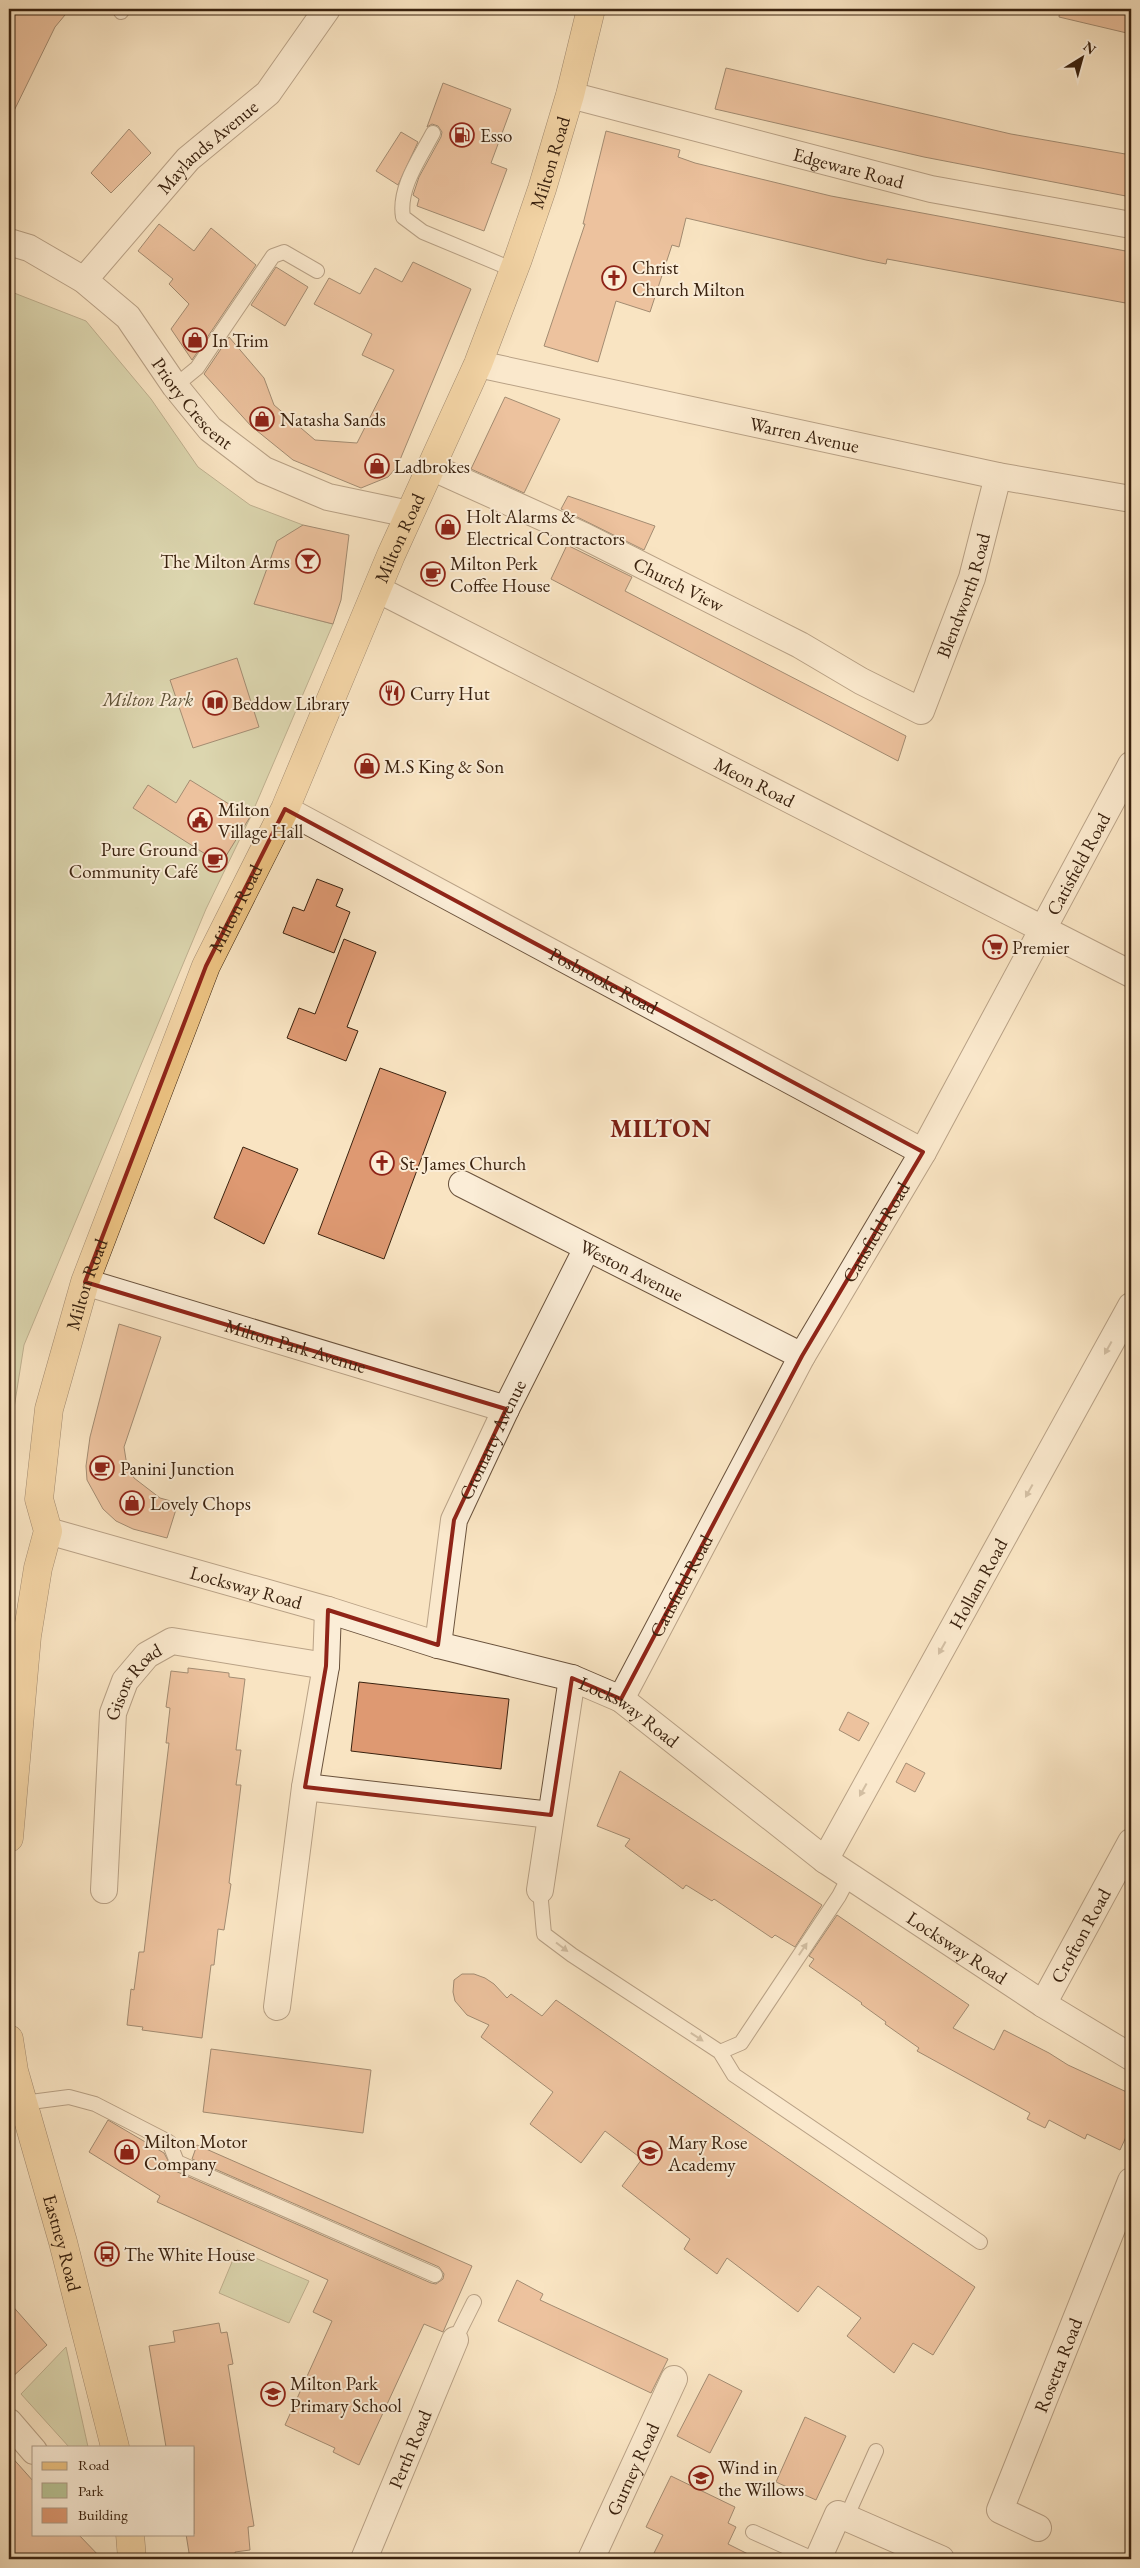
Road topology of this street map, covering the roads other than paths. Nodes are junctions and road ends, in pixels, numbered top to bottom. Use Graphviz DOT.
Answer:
graph roads {
  1 [pos="327,9"];
  2 [pos="591,9"];
  3 [pos="570,95"];
  4 [pos="433,132"];
  5 [pos="1131,225"];
  6 [pos="9,242"];
  7 [pos="514,270"];
  8 [pos="317,271"];
  9 [pos="84,280"];
  10 [pos="478,364"];
  11 [pos="174,386"];
  12 [pos="430,467"];
  13 [pos="998,476"];
  14 [pos="1131,499"];
  15 [pos="409,514"];
  16 [pos="377,589"];
  17 [pos="920,711"];
  18 [pos="1131,765"];
  19 [pos="285,809"];
  20 [pos="1043,929"];
  21 [pos="1131,974"];
  22 [pos="923,1152"];
  23 [pos="462,1184"];
  24 [pos="587,1248"];
  25 [pos="85,1282"];
  26 [pos="1131,1306"];
  27 [pos="802,1356"];
  28 [pos="506,1409"];
  29 [pos="48,1531"];
  30 [pos="328,1610"];
  31 [pos="438,1645"];
  32 [pos="326,1666"];
  33 [pos="572,1678"];
  34 [pos="621,1699"];
  35 [pos="306,1787"];
  36 [pos="552,1815"];
  37 [pos="9,1838"];
  38 [pos="1131,1842"];
  39 [pos="825,1860"];
  40 [pos="850,1875"];
  41 [pos="104,1890"];
  42 [pos="540,1890"];
  43 [pos="1042,2004"];
  44 [pos="277,2007"];
  45 [pos="9,2039"];
  46 [pos="720,2052"];
  47 [pos="1131,2057"];
  48 [pos="23,2103"];
  49 [pos="1131,2181"];
  50 [pos="980,2242"];
  51 [pos="434,2275"];
  52 [pos="474,2302"];
  53 [pos="455,2340"];
  54 [pos="674,2379"];
  55 [pos="9,2422"];
  56 [pos="115,2446"];
  57 [pos="32,2449"];
  58 [pos="876,2451"];
  59 [pos="842,2516"];
  60 [pos="1038,2528"];
  61 [pos="753,2532"];
  62 [pos="130,2536"];
  63 [pos="132,2559"];
  64 [pos="364,2559"];
  65 [pos="591,2559"];
  66 [pos="813,2559"];
  67 [pos="818,2559"];
  68 [pos="941,2559"];
  1 -- 9 [label="street, Maylands Avenue"];
  2 -- 3 [label="main road, Milton Road"];
  3 -- 5 [label="street, Edgeware Road"];
  3 -- 7 [label="main road, Milton Road"];
  4 -- 7 [label="lane"];
  6 -- 9 [label="street, Priory Crescent"];
  7 -- 10 [label="main road, Milton Road"];
  8 -- 11 [label="lane"];
  9 -- 11 [label="street, Priory Crescent"];
  10 -- 12 [label="main road, Milton Road"];
  10 -- 13 [label="street, Warren Avenue"];
  11 -- 15 [label="street, Priory Crescent"];
  12 -- 15 [label="main road, Milton Road"];
  12 -- 17 [label="street, Church View"];
  13 -- 14 [label="street, Warren Avenue"];
  13 -- 17 [label="street, Blendworth Road"];
  15 -- 16 [label="main road, Milton Road"];
  16 -- 19 [label="main road, Milton Road"];
  16 -- 20 [label="street, Meon Road"];
  18 -- 20 [label="street, Catisfield Road"];
  19 -- 22 [label="street, Posbrooke Road"];
  19 -- 25 [label="main road, Milton Road"];
  20 -- 21 [label="street, Meon Road"];
  20 -- 22 [label="street, Catisfield Road"];
  22 -- 27 [label="street, Catisfield Road"];
  23 -- 24 [label="street, Weston Avenue"];
  24 -- 27 [label="street, Weston Avenue"];
  24 -- 28 [label="street, Cromarty Avenue"];
  25 -- 28 [label="street, Milton Park Avenue"];
  25 -- 29 [label="main road, Milton Road"];
  26 -- 39 [label="street, Hollam Road, one-way"];
  27 -- 34 [label="street, Catisfield Road"];
  28 -- 31 [label="street, Cromarty Avenue"];
  29 -- 30 [label="street, Locksway Road"];
  29 -- 37 [label="main road"];
  30 -- 31 [label="street, Locksway Road"];
  30 -- 32 [label="street"];
  31 -- 33 [label="street, Locksway Road"];
  32 -- 35 [label="street"];
  32 -- 41 [label="street, Gisors Road"];
  33 -- 34 [label="street, Locksway Road"];
  33 -- 36 [label="street"];
  34 -- 39 [label="street, Locksway Road"];
  35 -- 36 [label="street"];
  35 -- 44 [label="street"];
  36 -- 42 [label="street"];
  38 -- 43 [label="street, Crofton Road"];
  39 -- 40 [label="street, Locksway Road"];
  40 -- 43 [label="street, Locksway Road"];
  46 -- 40 [label="lane, one-way"];
  42 -- 46 [label="lane, one-way"];
  43 -- 47 [label="street, Locksway Road"];
  45 -- 48 [label="main road, Eastney Road"];
  46 -- 50 [label="lane"];
  48 -- 51 [label="lane"];
  48 -- 56 [label="main road, Eastney Road"];
  49 -- 60 [label="street, Rosetta Road"];
  52 -- 53 [label="lane"];
  53 -- 64 [label="street, Perth Road"];
  54 -- 65 [label="street, Gurney Road"];
  55 -- 57 [label="street"];
  58 -- 59 [label="lane"];
  59 -- 67 [label="street"];
  59 -- 68 [label="street"];
  61 -- 66 [label="lane"];
  62 -- 63 [label="main road"];
}
